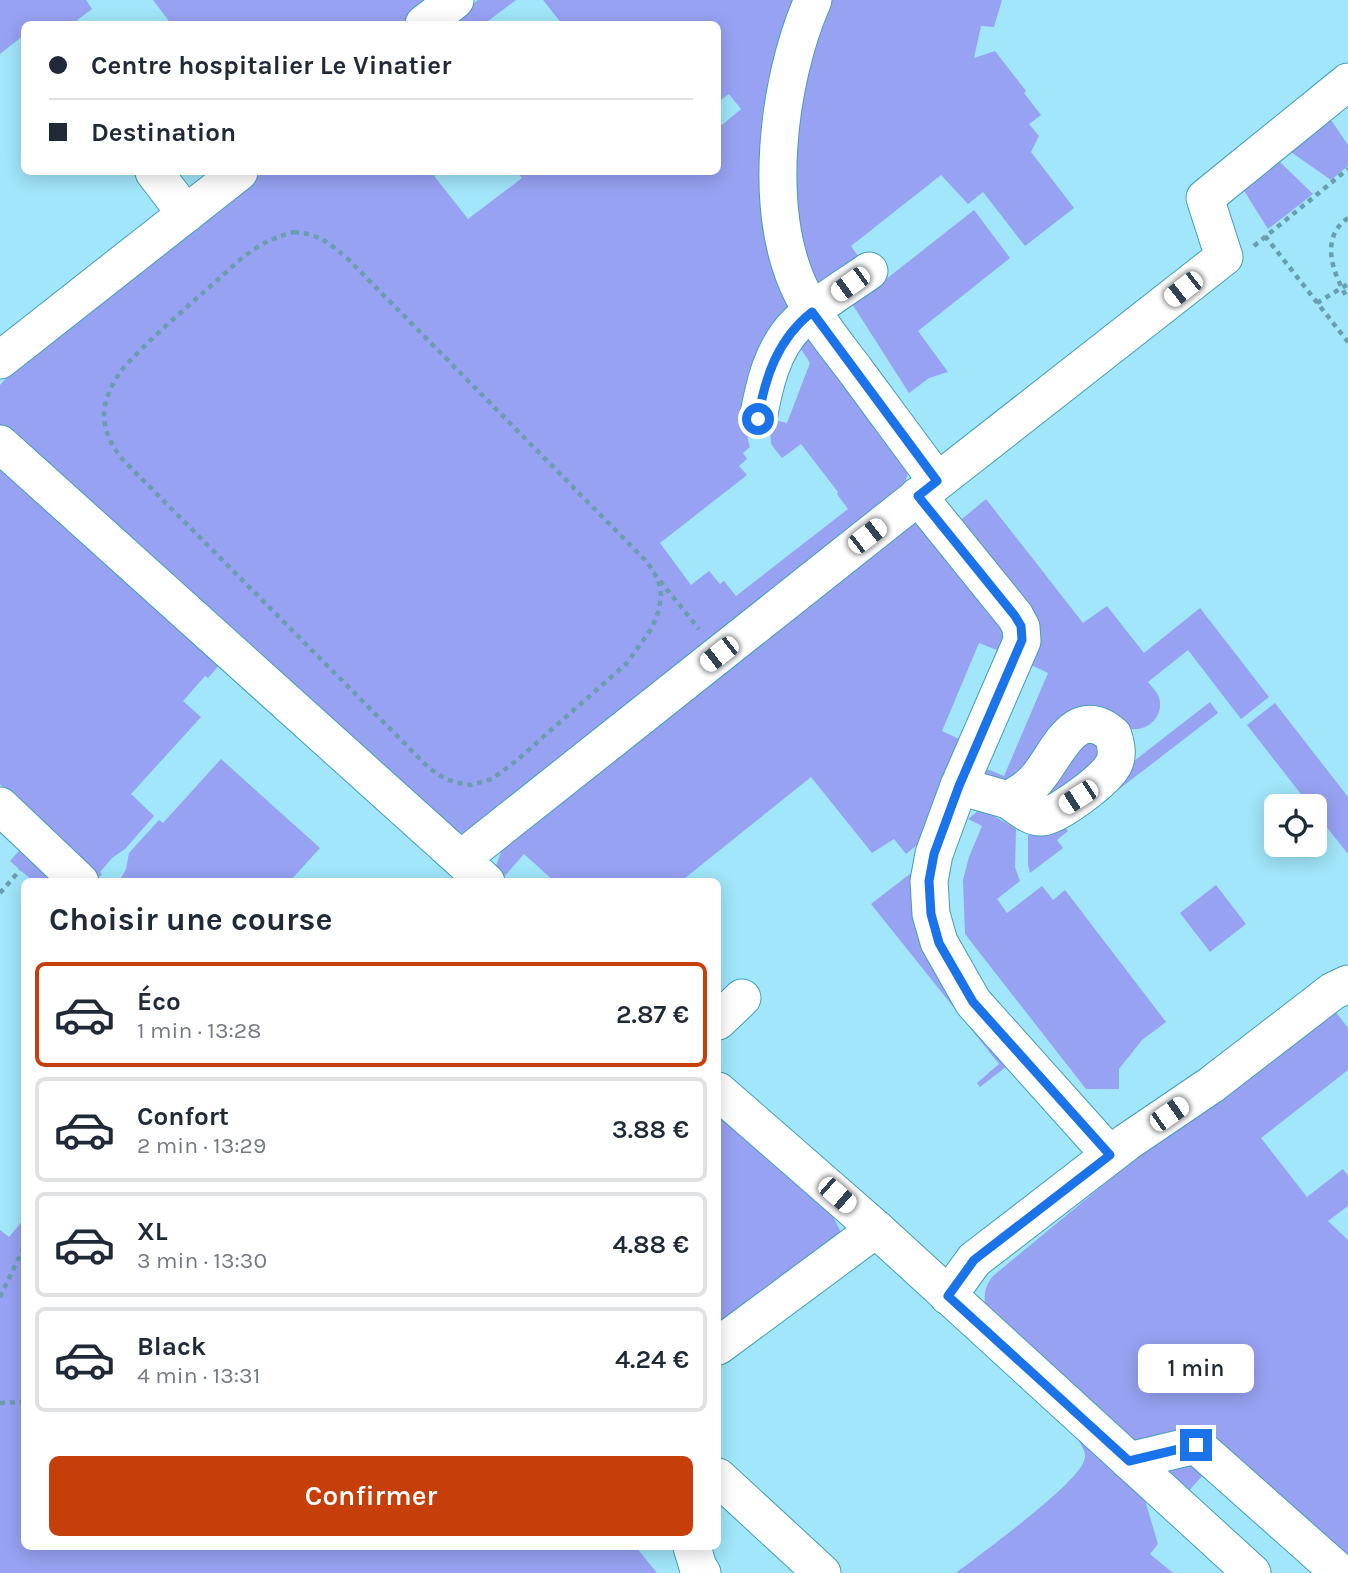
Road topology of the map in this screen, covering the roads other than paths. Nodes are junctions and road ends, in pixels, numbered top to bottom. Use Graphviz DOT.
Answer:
graph roads {
  1 [pos="455,0"];
  2 [pos="813,0"];
  3 [pos="428,21"];
  4 [pos="1348,82"];
  5 [pos="156,175"];
  6 [pos="235,175"];
  7 [pos="186,214"];
  8 [pos="869,271"];
  9 [pos="812,312"];
  10 [pos="0,360"];
  11 [pos="758,419"];
  12 [pos="0,444"];
  13 [pos="928,489"];
  14 [pos="959,786"];
  15 [pos="1008,800"];
  16 [pos="0,806"];
  17 [pos="474,870"];
  18 [pos="76,878"];
  19 [pos="1348,984"];
  20 [pos="721,1094"];
  21 [pos="1110,1155"];
  22 [pos="876,1229"];
  23 [pos="948,1296"];
  24 [pos="721,1344"];
  25 [pos="1129,1461"];
  26 [pos="721,1480"];
  27 [pos="693,1550"];
  28 [pos="1248,1572"];
  29 [pos="702,1573"];
  30 [pos="822,1573"];
  31 [pos="1340,1573"];
  1 -- 3 [label="lane"];
  2 -- 9 [label="lane"];
  4 -- 13 [label="lane"];
  5 -- 7 [label="lane"];
  6 -- 7 [label="lane"];
  7 -- 10 [label="lane"];
  8 -- 9 [label="lane"];
  9 -- 11 [label="lane"];
  9 -- 13 [label="lane"];
  12 -- 17 [label="lane"];
  13 -- 14 [label="lane"];
  13 -- 17 [label="lane"];
  14 -- 15 [label="lane"];
  14 -- 21 [label="lane"];
  16 -- 18 [label="lane"];
  19 -- 21 [label="lane"];
  20 -- 22 [label="lane"];
  21 -- 23 [label="lane"];
  22 -- 23 [label="lane"];
  22 -- 24 [label="lane"];
  23 -- 25 [label="lane"];
  25 -- 28 [label="lane"];
  25 -- 31 [label="lane"];
  26 -- 30 [label="lane"];
  27 -- 29 [label="lane"];
}
